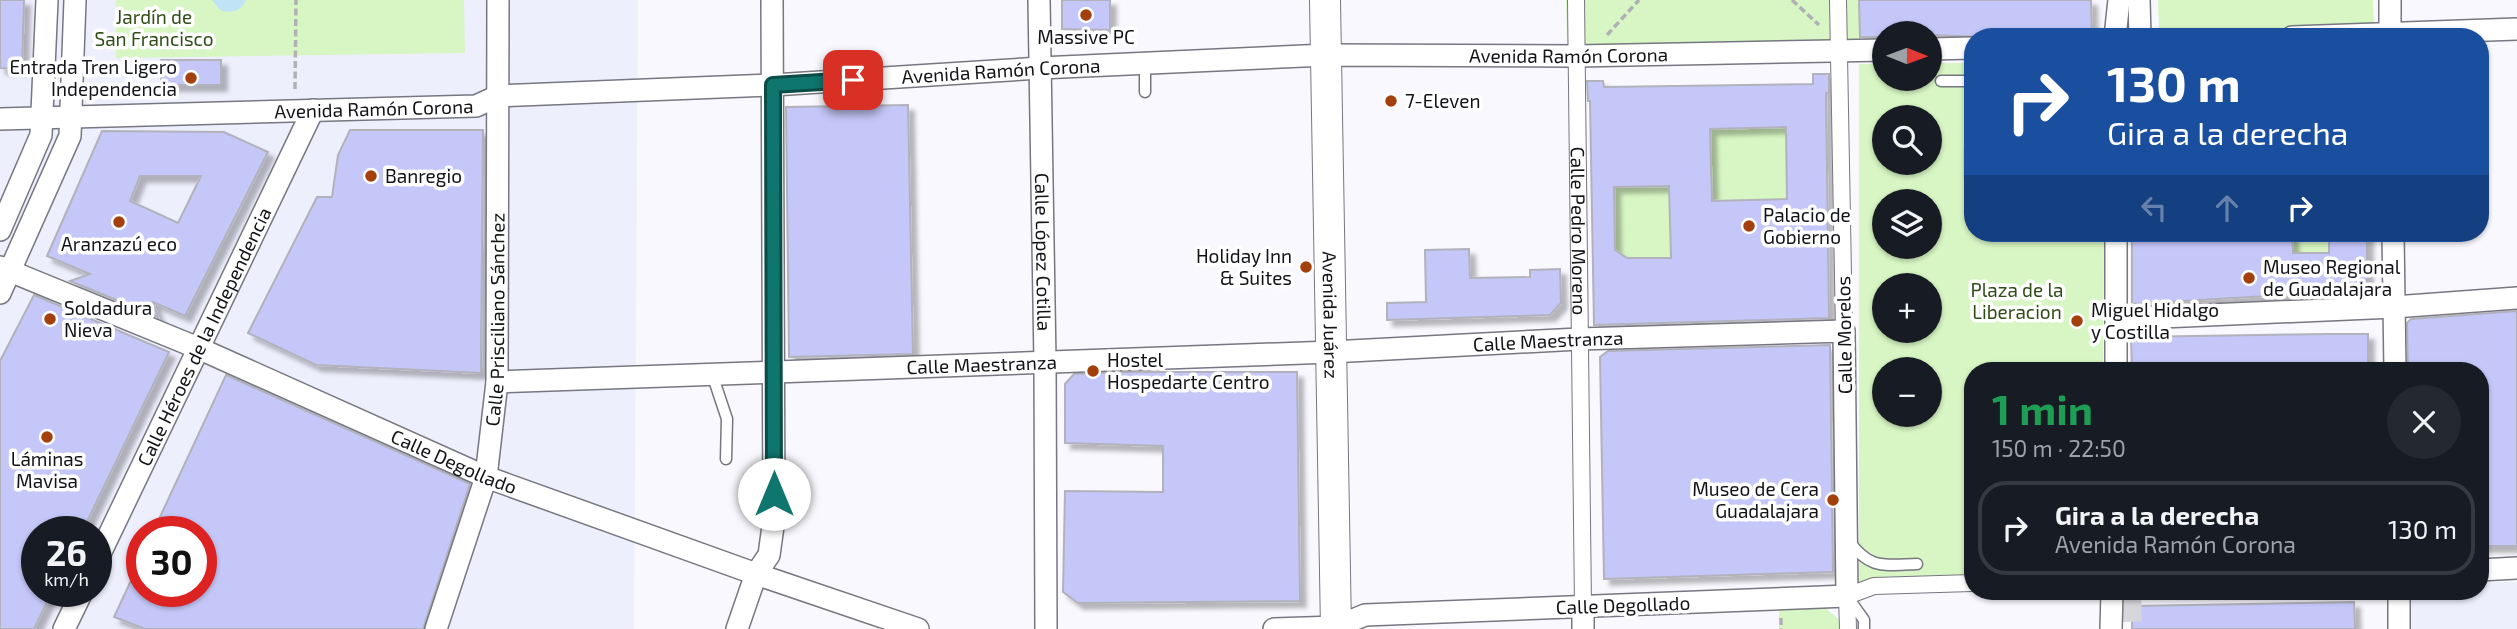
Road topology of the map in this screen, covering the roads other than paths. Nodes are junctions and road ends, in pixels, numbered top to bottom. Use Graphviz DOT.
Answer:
graph roads {
  1 [pos="47,0"];
  2 [pos="75,0"];
  3 [pos="498,0"];
  4 [pos="772,0"];
  5 [pos="1039,0"];
  6 [pos="1325,0"];
  7 [pos="1576,0"];
  8 [pos="1838,0"];
  9 [pos="2119,0"];
  10 [pos="2139,0"];
  11 [pos="2390,0"];
  12 [pos="2116,28"];
  13 [pos="2140,28"];
  14 [pos="2390,28"];
  15 [pos="2517,29"];
  16 [pos="2489,30"];
  17 [pos="1839,47"];
  18 [pos="1964,48"];
  19 [pos="1872,49"];
  20 [pos="1942,49"];
  21 [pos="1326,55"];
  22 [pos="1582,56"];
  23 [pos="1145,63"];
  24 [pos="1040,68"];
  25 [pos="1942,81"];
  26 [pos="1964,81"];
  27 [pos="773,85"];
  28 [pos="1145,92"];
  29 [pos="498,96"];
  30 [pos="313,110"];
  31 [pos="42,118"];
  32 [pos="0,119"];
  33 [pos="71,119"];
  34 [pos="0,230"];
  35 [pos="2116,242"];
  36 [pos="2393,242"];
  37 [pos="5,269"];
  38 [pos="0,293"];
  39 [pos="2517,299"];
  40 [pos="2394,307"];
  41 [pos="2116,319"];
  42 [pos="1844,331"];
  43 [pos="1579,340"];
  44 [pos="198,348"];
  45 [pos="1331,352"];
  46 [pos="1045,362"];
  47 [pos="2116,362"];
  48 [pos="2395,362"];
  49 [pos="774,372"];
  50 [pos="712,374"];
  51 [pos="498,382"];
  52 [pos="726,459"];
  53 [pos="486,477"];
  54 [pos="112,528"];
  55 [pos="1846,537"];
  56 [pos="1917,564"];
  57 [pos="2517,568"];
  58 [pos="2489,570"];
  59 [pos="756,574"];
  60 [pos="1964,583"];
  61 [pos="1847,596"];
  62 [pos="2112,600"];
  63 [pos="2399,600"];
  64 [pos="75,607"];
  65 [pos="1583,607"];
  66 [pos="1336,628"];
  67 [pos="64,629"];
  68 [pos="436,629"];
  69 [pos="737,629"];
  70 [pos="918,629"];
  71 [pos="1046,629"];
  72 [pos="1273,629"];
  73 [pos="1583,629"];
  74 [pos="1848,629"];
  75 [pos="1864,629"];
  76 [pos="2111,629"];
  77 [pos="2399,629"];
  1 -- 31 [label="street"];
  2 -- 33 [label="street"];
  3 -- 29 [label="street, Calle Prisciliano Sánchez"];
  4 -- 27 [label="street"];
  5 -- 24 [label="street, Calle López Cotilla"];
  6 -- 21 [label="main road, Avenida Juárez"];
  7 -- 22 [label="street, Calle Pedro Moreno"];
  8 -- 17 [label="street, Calle Morelos"];
  9 -- 12 [label="street"];
  10 -- 13 [label="street"];
  11 -- 14 [label="street"];
  15 -- 16 [label="street"];
  17 -- 19 [label="street, Avenida Ramón Corona"];
  17 -- 22 [label="street, Avenida Ramón Corona"];
  17 -- 42 [label="street, Calle Morelos"];
  18 -- 20 [label="street"];
  21 -- 22 [label="street, Avenida Ramón Corona"];
  21 -- 23 [label="street, Avenida Ramón Corona"];
  21 -- 45 [label="main road, Avenida Juárez"];
  22 -- 43 [label="street, Calle Pedro Moreno"];
  23 -- 24 [label="street, Avenida Ramón Corona"];
  23 -- 28 [label="lane"];
  24 -- 27 [label="street, Avenida Ramón Corona"];
  24 -- 46 [label="street, Calle López Cotilla"];
  25 -- 26 [label="lane"];
  27 -- 29 [label="street, Avenida Ramón Corona"];
  27 -- 49 [label="street"];
  29 -- 30 [label="street, Avenida Ramón Corona"];
  29 -- 51 [label="street, Calle Prisciliano Sánchez"];
  30 -- 33 [label="street, Avenida Ramón Corona"];
  30 -- 44 [label="street, Calle Héroes de la Independencia"];
  31 -- 32 [label="street, Avenida Ramón Corona"];
  31 -- 33 [label="street, Avenida Ramón Corona"];
  31 -- 34 [label="street"];
  33 -- 37 [label="street"];
  35 -- 41 [label="street"];
  36 -- 40 [label="street"];
  37 -- 38 [label="street"];
  37 -- 44 [label="street, Calle Degollado"];
  39 -- 40 [label="street"];
  40 -- 41 [label="street"];
  40 -- 48 [label="street"];
  41 -- 47 [label="street"];
  42 -- 43 [label="street, Calle Maestranza"];
  42 -- 55 [label="street, Calle Morelos"];
  43 -- 45 [label="street, Calle Maestranza"];
  43 -- 65 [label="street, Calle Pedro Moreno"];
  44 -- 53 [label="street, Calle Degollado"];
  44 -- 54 [label="street, Calle Héroes de la Independencia"];
  45 -- 46 [label="street, Calle Maestranza"];
  45 -- 66 [label="main road, Avenida Juárez"];
  46 -- 49 [label="street, Calle Maestranza"];
  46 -- 71 [label="street, Calle López Cotilla"];
  49 -- 50 [label="street, Calle Maestranza"];
  49 -- 59 [label="street"];
  50 -- 51 [label="street, Calle Maestranza"];
  50 -- 52 [label="lane"];
  51 -- 53 [label="street, Calle Prisciliano Sánchez"];
  53 -- 59 [label="street, Calle Degollado"];
  53 -- 68 [label="street, Calle Prisciliano Sánchez"];
  55 -- 56 [label="lane"];
  55 -- 61 [label="street, Calle Morelos"];
  57 -- 58 [label="street"];
  59 -- 69 [label="street"];
  59 -- 70 [label="street, Calle Degollado"];
  60 -- 61 [label="street, Calle Degollado"];
  61 -- 65 [label="street, Calle Degollado"];
  61 -- 74 [label="street, Calle Morelos"];
  61 -- 75 [label="lane"];
  62 -- 76 [label="street"];
  63 -- 77 [label="street"];
  64 -- 67 [label="street"];
  65 -- 66 [label="street, Calle Degollado"];
  65 -- 73 [label="street, Calle Pedro Moreno"];
  66 -- 72 [label="street, Calle Degollado"];
}
